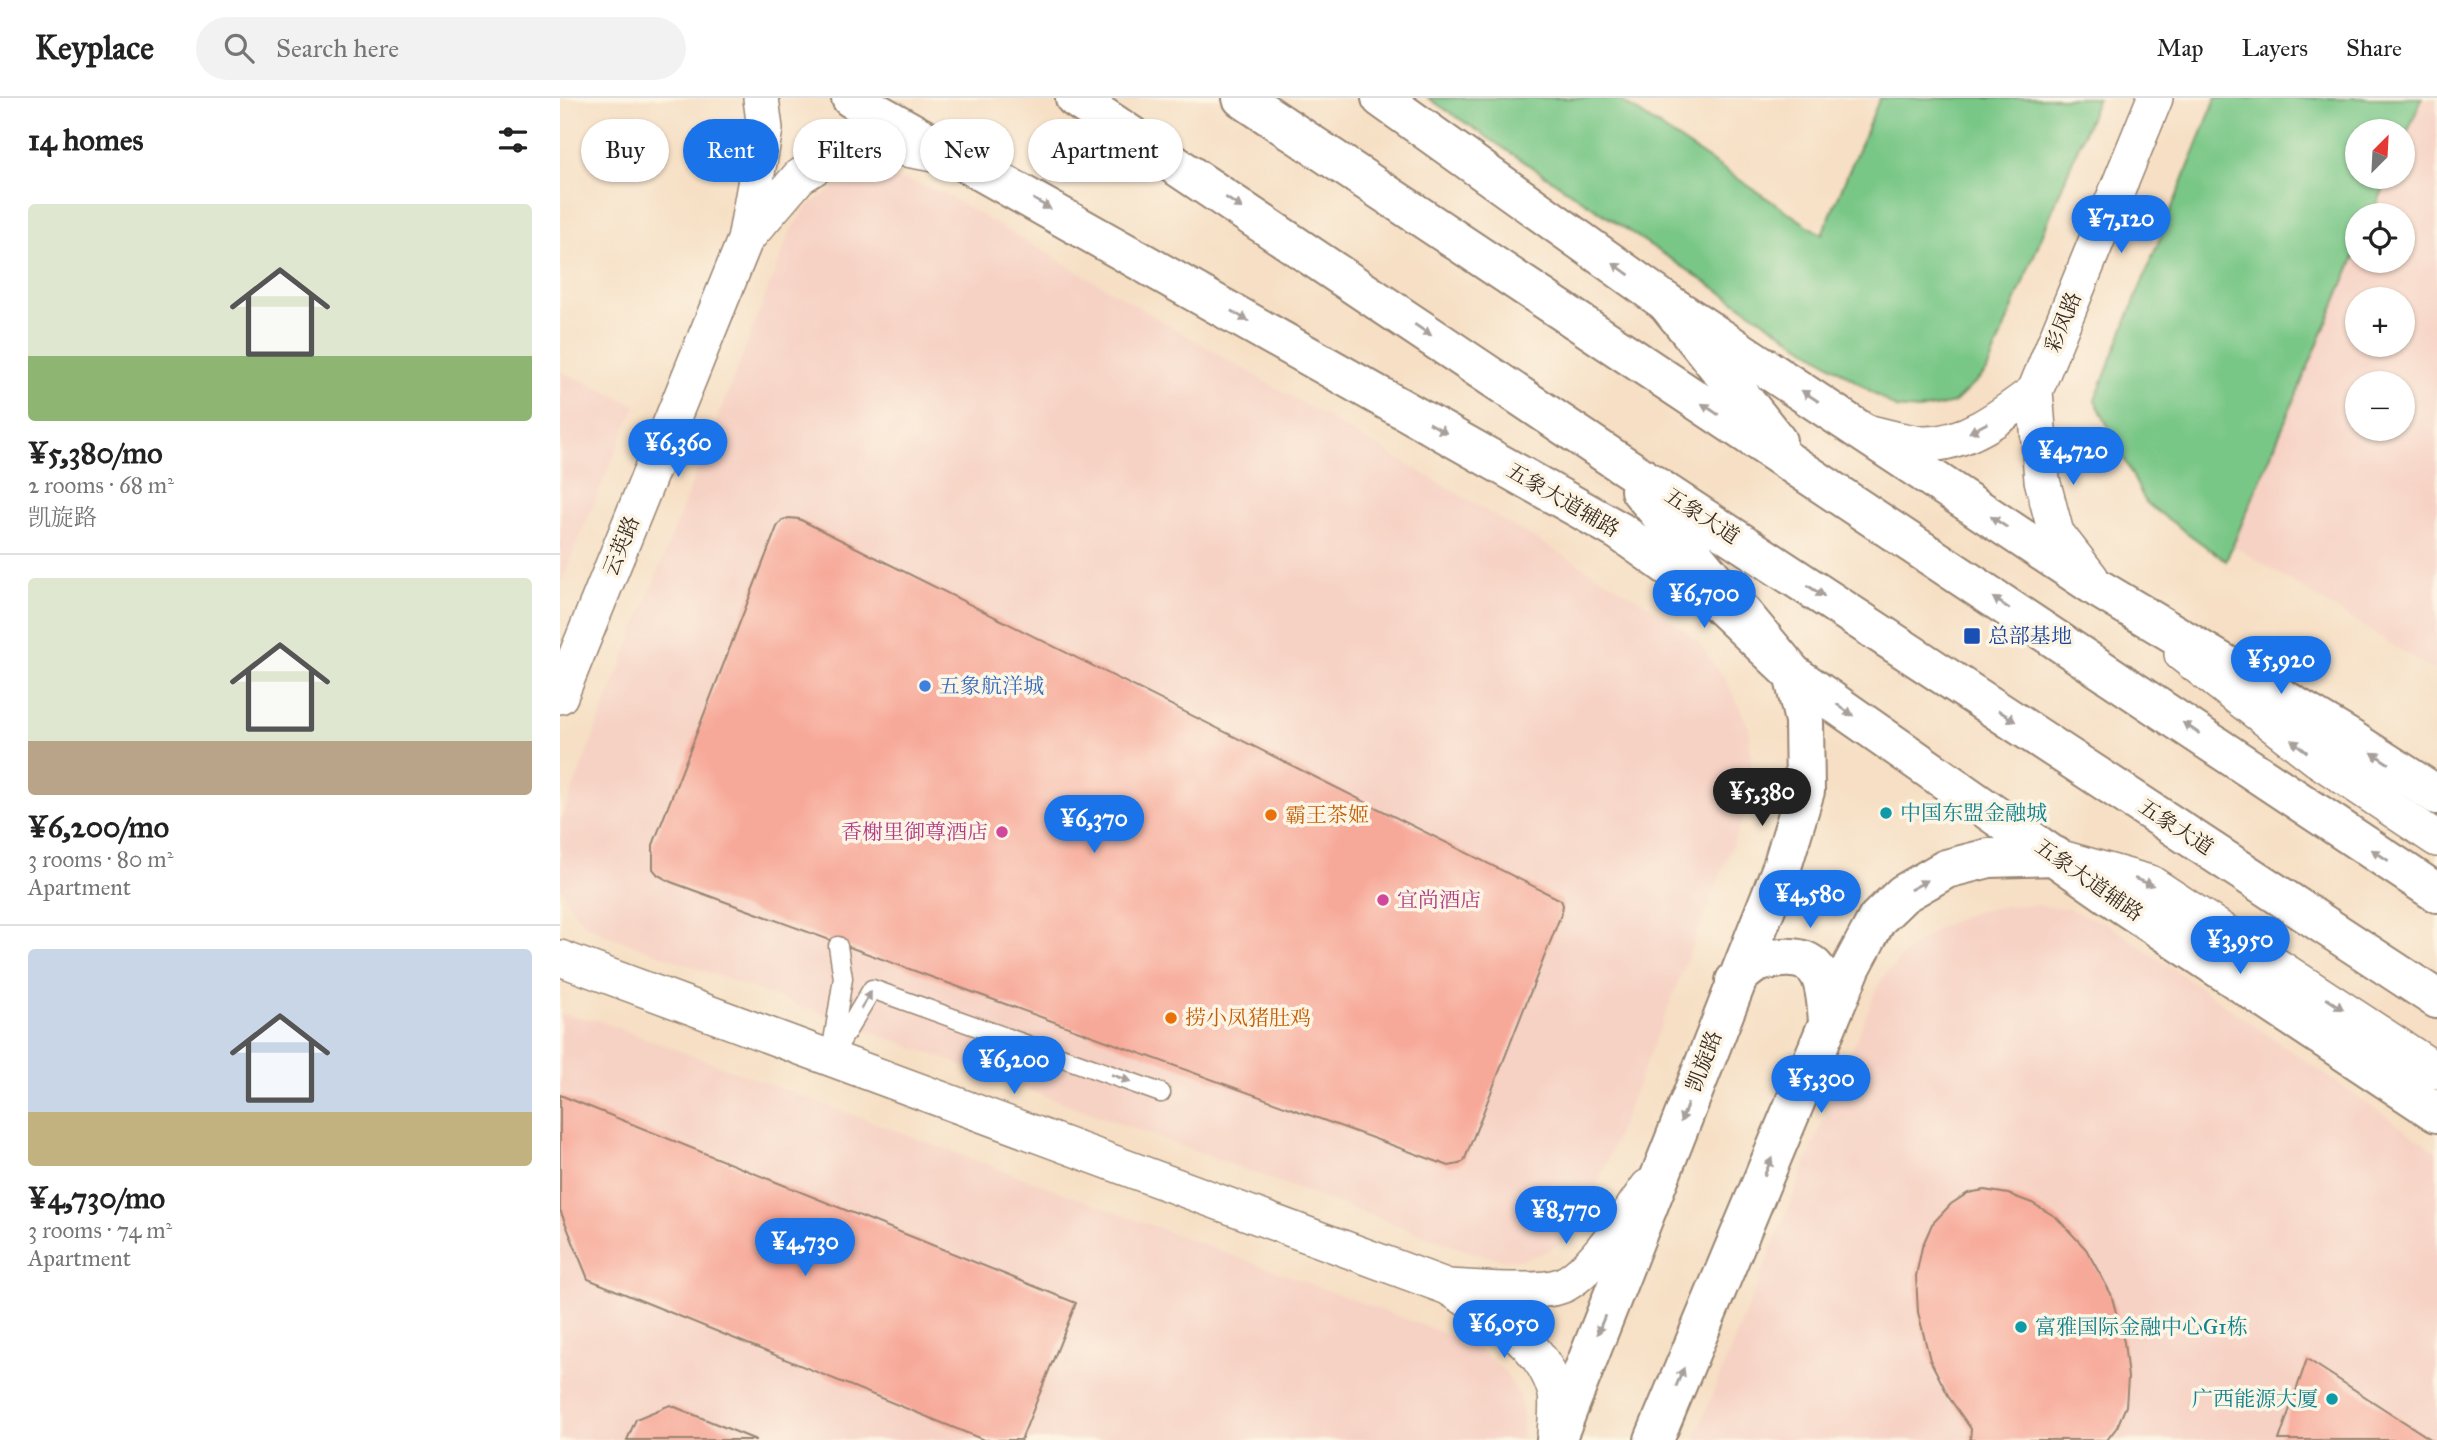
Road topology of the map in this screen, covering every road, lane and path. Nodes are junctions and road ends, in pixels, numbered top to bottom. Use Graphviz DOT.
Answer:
graph roads {
  1 [pos="761,98"];
  2 [pos="851,98"];
  3 [pos="1053,98"];
  4 [pos="1075,98"];
  5 [pos="1242,98"];
  6 [pos="1381,98"];
  7 [pos="2155,98"];
  8 [pos="1092,119"];
  9 [pos="1106,119"];
  10 [pos="920,136"];
  11 [pos="920,152"];
  12 [pos="1183,170"];
  13 [pos="1002,182"];
  14 [pos="745,240"];
  15 [pos="1666,302"];
  16 [pos="2035,391"];
  17 [pos="1866,432"];
  18 [pos="1614,459"];
  19 [pos="1797,467"];
  20 [pos="2099,589"];
  21 [pos="1793,674"];
  22 [pos="560,696"];
  23 [pos="2437,795"];
  24 [pos="2437,839"];
  25 [pos="2055,856"];
  26 [pos="2437,892"];
  27 [pos="838,946"];
  28 [pos="560,958"];
  29 [pos="1735,981"];
  30 [pos="2437,999"];
  31 [pos="1828,1021"];
  32 [pos="831,1058"];
  33 [pos="2437,1071"];
  34 [pos="1161,1093"];
  35 [pos="2437,1113"];
  36 [pos="1663,1167"];
  37 [pos="1448,1287"];
  38 [pos="1555,1440"];
  39 [pos="1654,1440"];
  1 -- 14 [label="street"];
  2 -- 10 [label="street, 五象大道辅路"];
  3 -- 8 [label="street"];
  4 -- 9 [label="street, 五象大道"];
  19 -- 5 [label="street, one-way"];
  15 -- 6 [label="street, one-way"];
  7 -- 16 [label="street, 彩凤路"];
  11 -- 14 [label="street"];
  12 -- 18 [label="street, 五象大道, one-way"];
  13 -- 21 [label="street, 五象大道辅路, one-way"];
  14 -- 22 [label="street, 云英路"];
  17 -- 15 [label="street, one-way"];
  15 -- 19 [label="street"];
  16 -- 17 [label="street, one-way"];
  16 -- 20 [label="street, 彩凤路"];
  20 -- 17 [label="street, one-way"];
  18 -- 21 [label="street"];
  18 -- 30 [label="street, 五象大道, one-way"];
  26 -- 19 [label="street, one-way"];
  23 -- 20 [label="street, one-way"];
  24 -- 20 [label="street, 彩凤路, one-way"];
  21 -- 25 [label="street, 五象大道辅路, one-way"];
  21 -- 29 [label="street, 凯旋路"];
  31 -- 25 [label="street, one-way"];
  25 -- 33 [label="street, one-way"];
  25 -- 35 [label="street, 五象大道辅路"];
  27 -- 32 [label="lane"];
  28 -- 32 [label="street"];
  29 -- 31 [label="street"];
  29 -- 36 [label="street, 凯旋路, one-way"];
  39 -- 31 [label="street, one-way"];
  32 -- 34 [label="lane, one-way"];
  32 -- 37 [label="street"];
  36 -- 37 [label="street"];
  36 -- 38 [label="street, 凯旋路, one-way"];
  37 -- 38 [label="street"];
}
